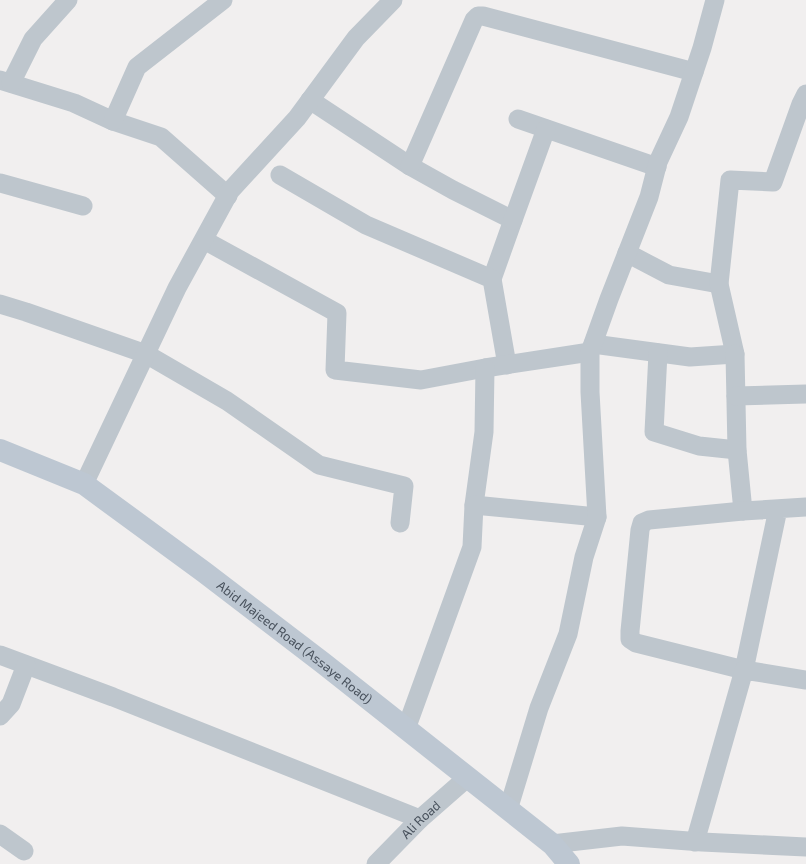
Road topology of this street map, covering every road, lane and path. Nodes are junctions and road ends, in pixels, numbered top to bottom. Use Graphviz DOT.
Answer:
graph roads {
  1 [pos="68,0"];
  2 [pos="223,0"];
  3 [pos="393,0"];
  4 [pos="715,0"];
  5 [pos="694,72"];
  6 [pos="5,81"];
  7 [pos="806,94"];
  8 [pos="310,100"];
  9 [pos="518,119"];
  10 [pos="113,121"];
  11 [pos="546,129"];
  12 [pos="410,166"];
  13 [pos="657,167"];
  14 [pos="280,175"];
  15 [pos="0,183"];
  16 [pos="228,196"];
  17 [pos="83,206"];
  18 [pos="514,220"];
  19 [pos="204,240"];
  20 [pos="627,253"];
  21 [pos="492,279"];
  22 [pos="719,284"];
  23 [pos="0,304"];
  24 [pos="592,348"];
  25 [pos="658,352"];
  26 [pos="146,354"];
  27 [pos="735,354"];
  28 [pos="507,365"];
  29 [pos="485,368"];
  30 [pos="806,394"];
  31 [pos="736,396"];
  32 [pos="0,450"];
  33 [pos="737,450"];
  34 [pos="84,484"];
  35 [pos="474,505"];
  36 [pos="806,507"];
  37 [pos="778,509"];
  38 [pos="744,511"];
  39 [pos="597,517"];
  40 [pos="400,523"];
  41 [pos="0,655"];
  42 [pos="26,665"];
  43 [pos="744,670"];
  44 [pos="806,680"];
  45 [pos="0,716"];
  46 [pos="406,729"];
  47 [pos="468,777"];
  48 [pos="508,810"];
  49 [pos="420,819"];
  50 [pos="0,834"];
  51 [pos="695,842"];
  52 [pos="552,844"];
  53 [pos="806,847"];
  54 [pos="24,851"];
  55 [pos="376,864"];
  56 [pos="569,864"];
  1 -- 6 [label="street"];
  2 -- 10 [label="street"];
  3 -- 8 [label="street"];
  4 -- 5 [label="street"];
  5 -- 12 [label="street"];
  5 -- 13 [label="street"];
  6 -- 10 [label="street"];
  7 -- 22 [label="street"];
  8 -- 12 [label="street"];
  8 -- 16 [label="street"];
  9 -- 11 [label="street"];
  10 -- 16 [label="street"];
  11 -- 13 [label="street"];
  11 -- 18 [label="street"];
  12 -- 18 [label="street"];
  13 -- 20 [label="street"];
  14 -- 21 [label="street"];
  15 -- 17 [label="street"];
  16 -- 19 [label="street"];
  18 -- 21 [label="street"];
  19 -- 26 [label="street"];
  19 -- 29 [label="street"];
  20 -- 22 [label="street"];
  20 -- 24 [label="street"];
  21 -- 28 [label="street"];
  22 -- 27 [label="street"];
  23 -- 26 [label="street"];
  24 -- 25 [label="street"];
  24 -- 28 [label="street"];
  24 -- 39 [label="street"];
  25 -- 27 [label="street"];
  25 -- 33 [label="street"];
  26 -- 34 [label="street"];
  26 -- 40 [label="street"];
  27 -- 31 [label="street"];
  28 -- 29 [label="street"];
  29 -- 35 [label="street"];
  30 -- 31 [label="street"];
  31 -- 33 [label="street"];
  32 -- 34 [label="main road, Abid Majeed Road (Assaye Road)"];
  33 -- 38 [label="street"];
  34 -- 46 [label="main road, Abid Majeed Road (Assaye Road)"];
  35 -- 39 [label="street"];
  35 -- 46 [label="street"];
  36 -- 37 [label="street"];
  37 -- 38 [label="street"];
  37 -- 43 [label="street"];
  38 -- 43 [label="street"];
  39 -- 48 [label="street"];
  41 -- 42 [label="street"];
  42 -- 45 [label="street"];
  42 -- 49 [label="street"];
  43 -- 44 [label="street"];
  43 -- 51 [label="street"];
  46 -- 47 [label="main road, Abid Majeed Road (Assaye Road)"];
  47 -- 48 [label="main road, Abid Majeed Road (Assaye Road)"];
  47 -- 49 [label="street, Ali Road"];
  48 -- 52 [label="main road, Abid Majeed Road (Assaye Road)"];
  49 -- 55 [label="street, Ali Road"];
  50 -- 54 [label="street"];
  51 -- 52 [label="street"];
  51 -- 53 [label="street"];
  52 -- 56 [label="main road, Abid Majeed Road (Assaye Road)"];
}
